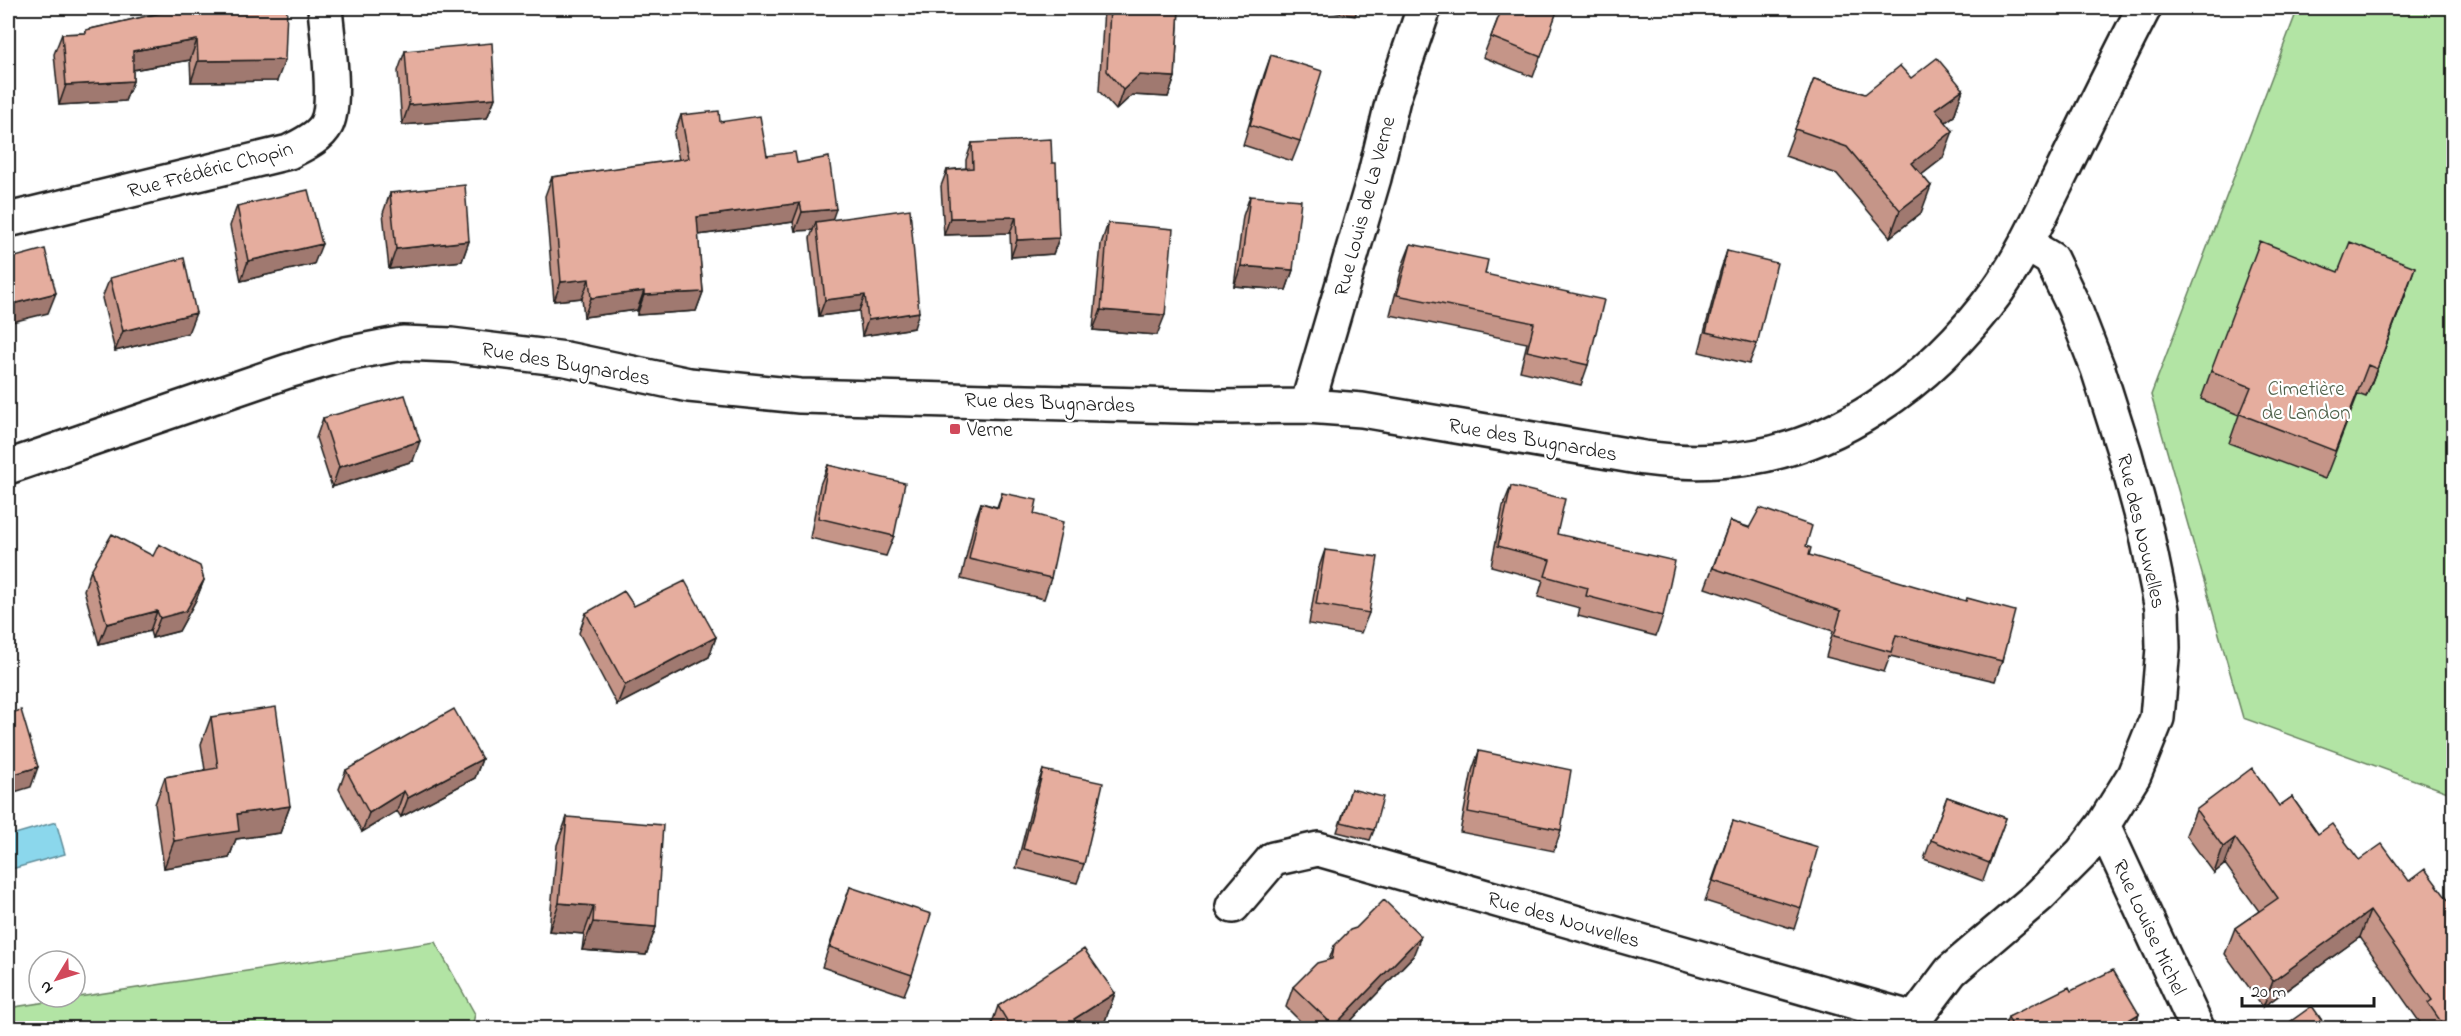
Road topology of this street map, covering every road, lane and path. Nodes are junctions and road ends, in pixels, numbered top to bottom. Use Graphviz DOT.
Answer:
graph roads {
  1 [pos="326,8"];
  2 [pos="1424,8"];
  3 [pos="2144,8"];
  4 [pos="8,220"];
  5 [pos="2026,244"];
  6 [pos="1307,406"];
  7 [pos="8,467"];
  8 [pos="2103,825"];
  9 [pos="1233,906"];
  10 [pos="1911,1024"];
  11 [pos="2197,1029"];
  1 -- 4 [label="street, Rue Frédéric Chopin"];
  2 -- 6 [label="street, Rue Louis de La Verne"];
  3 -- 5 [label="street"];
  5 -- 6 [label="street, Rue des Bugnardes"];
  5 -- 8 [label="street, Rue des Nouvelles"];
  6 -- 7 [label="street, Rue des Bugnardes"];
  8 -- 10 [label="street, Rue des Nouvelles"];
  8 -- 11 [label="street, Rue Louise Michel"];
  9 -- 10 [label="street, Rue des Nouvelles"];
}
